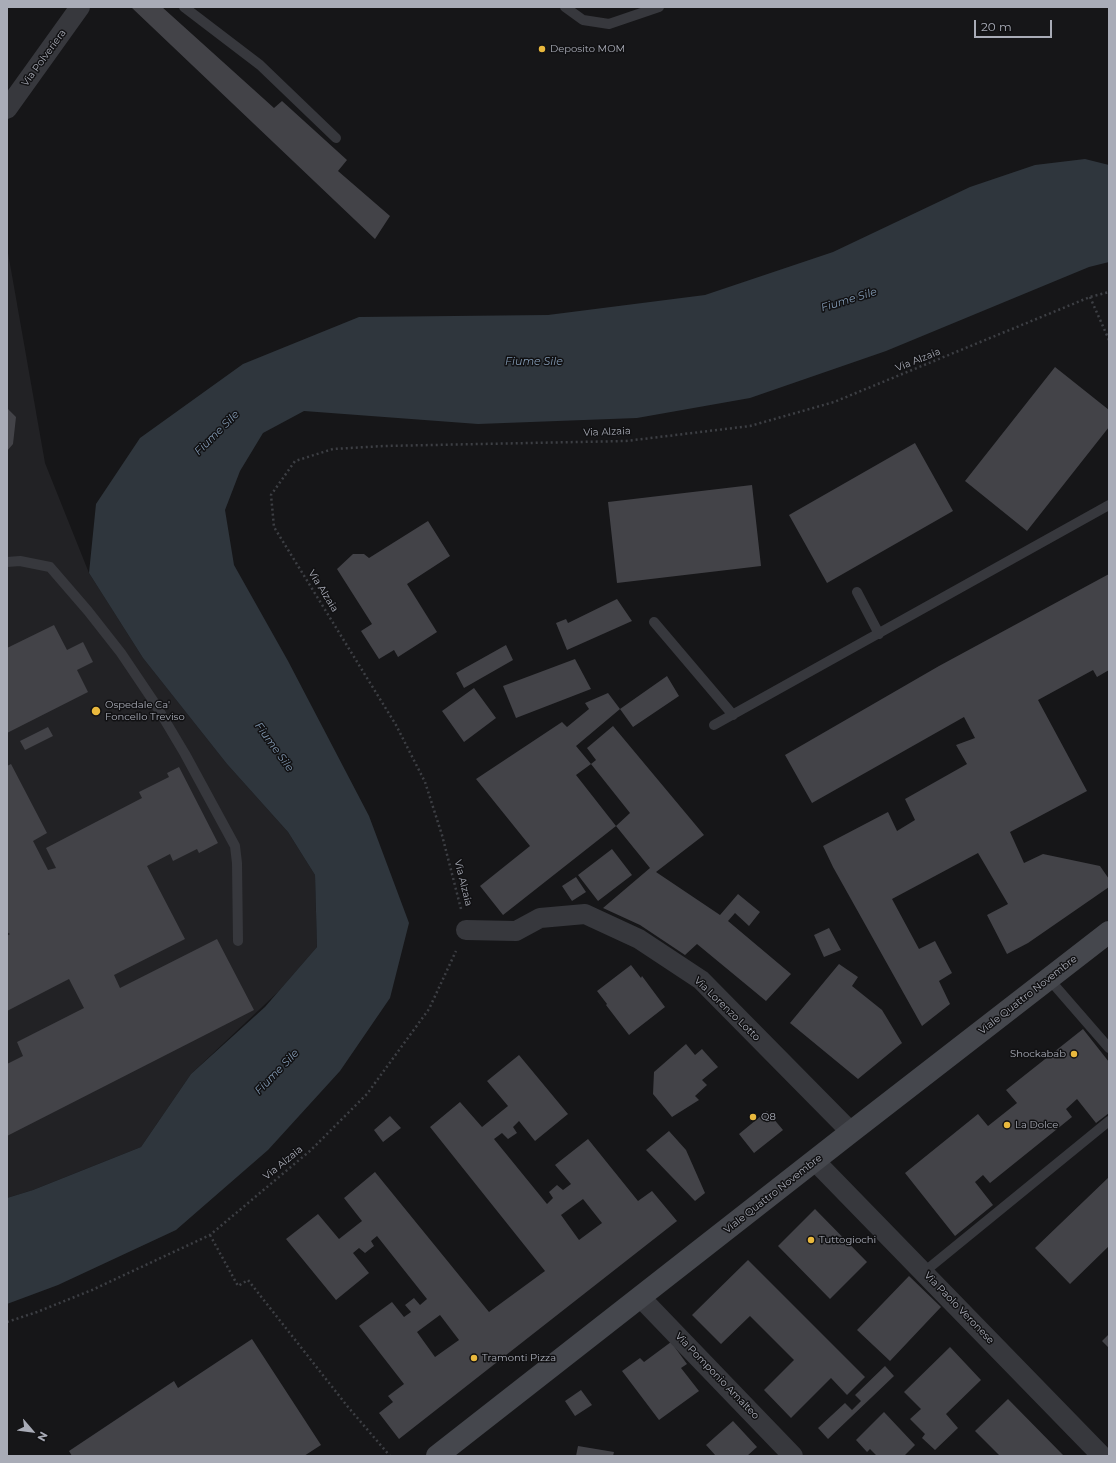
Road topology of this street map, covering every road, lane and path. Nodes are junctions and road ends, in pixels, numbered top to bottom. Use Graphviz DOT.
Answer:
graph roads {
  1 [pos="80,7"];
  2 [pos="184,7"];
  3 [pos="565,7"];
  4 [pos="659,7"];
  5 [pos="7,109"];
  6 [pos="336,138"];
  7 [pos="1109,292"];
  8 [pos="1090,297"];
  9 [pos="1109,340"];
  10 [pos="1109,505"];
  11 [pos="7,562"];
  12 [pos="857,592"];
  13 [pos="654,622"];
  14 [pos="879,634"];
  15 [pos="733,715"];
  16 [pos="714,725"];
  17 [pos="466,930"];
  18 [pos="1109,932"];
  19 [pos="238,940"];
  20 [pos="1049,979"];
  21 [pos="1109,1048"];
  22 [pos="1109,1121"];
  23 [pos="851,1132"];
  24 [pos="815,1161"];
  25 [pos="210,1235"];
  26 [pos="924,1272"];
  27 [pos="640,1297"];
  28 [pos="7,1322"];
  29 [pos="390,1456"];
  30 [pos="437,1456"];
  31 [pos="793,1456"];
  32 [pos="1102,1456"];
  1 -- 5 [label="street, Via Polveriera"];
  2 -- 6 [label="lane"];
  3 -- 4 [label="lane"];
  7 -- 8 [label="path, Via Alzaia"];
  8 -- 9 [label="path"];
  8 -- 17 [label="path, Via Alzaia"];
  10 -- 14 [label="lane"];
  11 -- 19 [label="lane"];
  12 -- 14 [label="lane"];
  13 -- 15 [label="lane"];
  14 -- 15 [label="lane"];
  15 -- 16 [label="lane"];
  17 -- 23 [label="street, Via Lorenzo Lotto"];
  17 -- 25 [label="path, Via Alzaia"];
  18 -- 20 [label="main road, Viale Quattro Novembre"];
  20 -- 21 [label="lane"];
  20 -- 23 [label="main road, Viale Quattro Novembre"];
  22 -- 26 [label="lane"];
  23 -- 24 [label="main road, Viale Quattro Novembre"];
  24 -- 26 [label="street, Via Paolo Veronese"];
  24 -- 27 [label="main road, Viale Quattro Novembre"];
  25 -- 28 [label="path, Via Alzaia"];
  25 -- 29 [label="path"];
  26 -- 32 [label="street, Via Paolo Veronese"];
  27 -- 30 [label="main road, Viale Quattro Novembre"];
  27 -- 31 [label="street, Via Pomponio Amalteo"];
}
